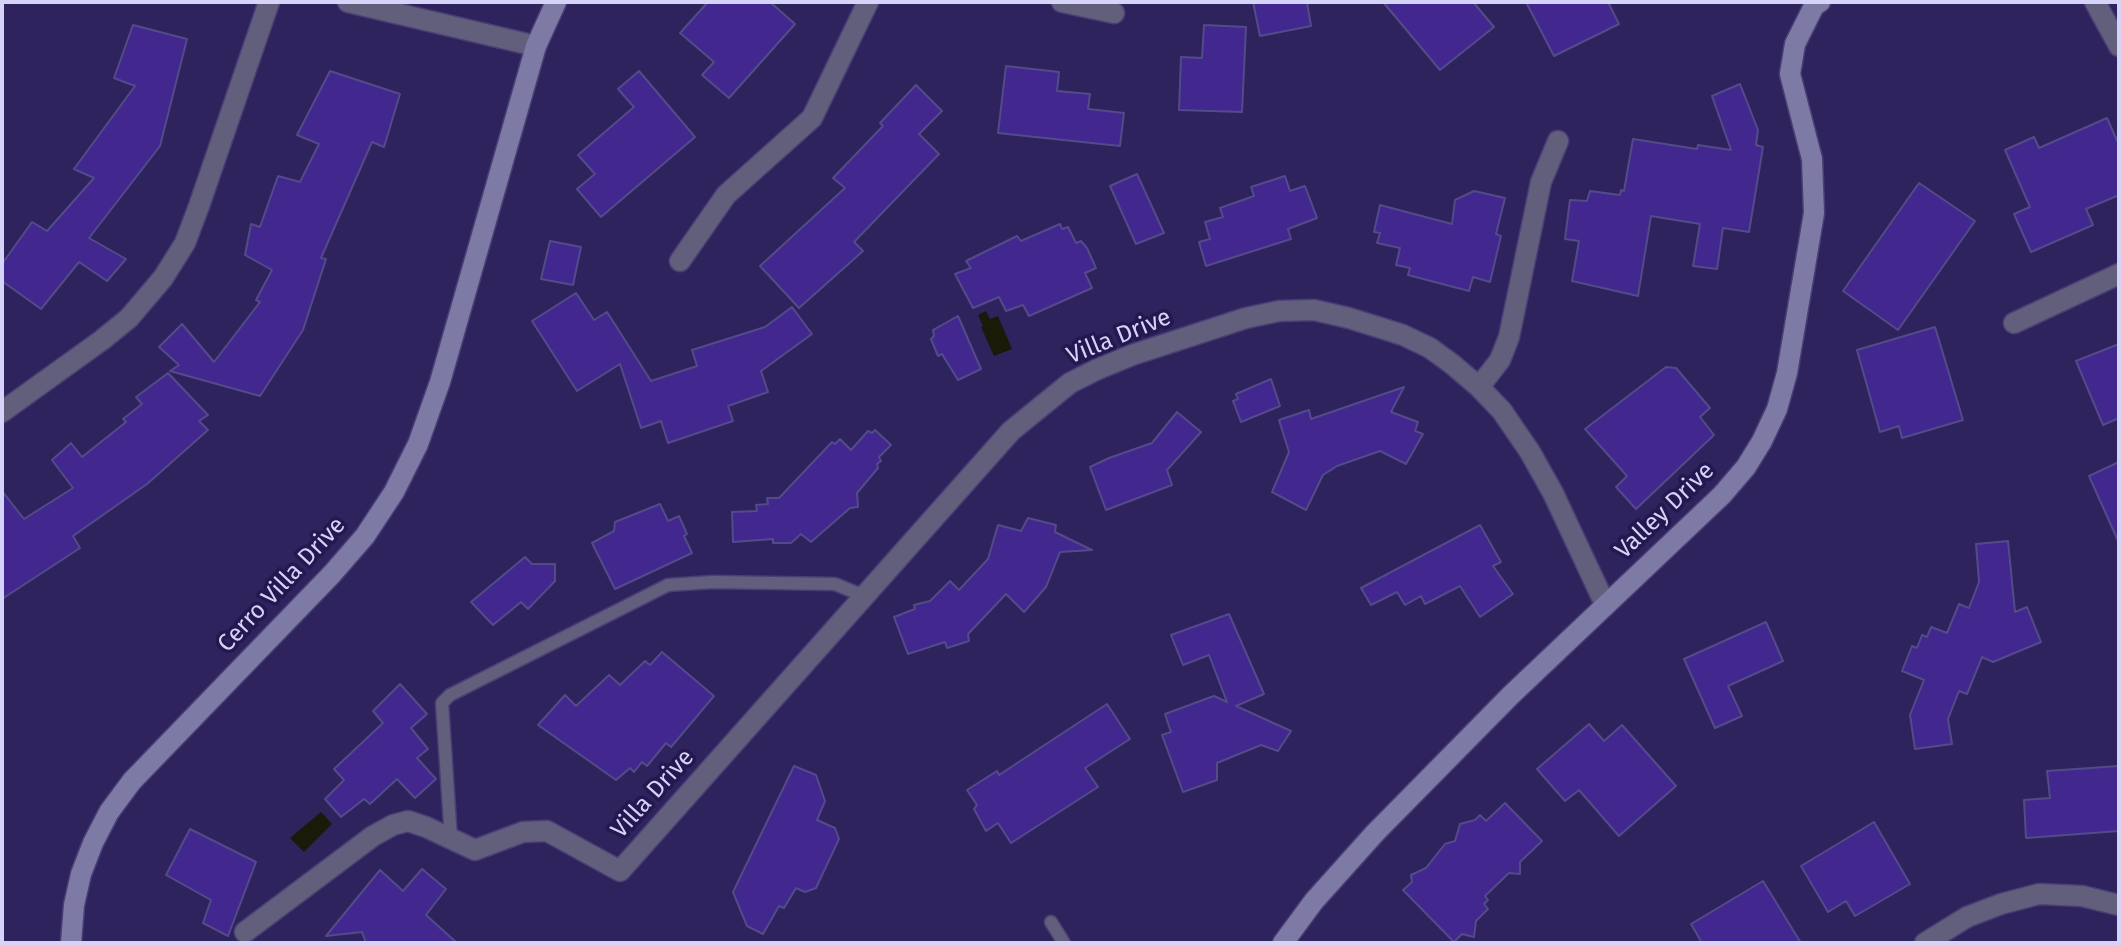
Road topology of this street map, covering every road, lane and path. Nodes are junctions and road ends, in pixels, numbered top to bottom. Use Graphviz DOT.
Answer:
graph roads {
  1 [pos="269,2"];
  2 [pos="348,2"];
  3 [pos="556,2"];
  4 [pos="868,2"];
  5 [pos="1062,2"];
  6 [pos="1820,2"];
  7 [pos="2095,2"];
  8 [pos="1114,13"];
  9 [pos="536,46"];
  10 [pos="2119,46"];
  11 [pos="1558,141"];
  12 [pos="680,261"];
  13 [pos="2119,274"];
  14 [pos="2014,323"];
  15 [pos="1479,387"];
  16 [pos="2,412"];
  17 [pos="864,596"];
  18 [pos="1605,604"];
  19 [pos="451,839"];
  20 [pos="2119,905"];
  21 [pos="1051,922"];
  22 [pos="245,932"];
  23 [pos="71,943"];
  24 [pos="1064,943"];
  25 [pos="1283,943"];
  26 [pos="1925,943"];
  1 -- 16 [label="street"];
  2 -- 9 [label="street"];
  3 -- 9 [label="street, Cerro Villa Drive"];
  4 -- 12 [label="street"];
  5 -- 8 [label="street"];
  6 -- 18 [label="street, Valley Drive"];
  7 -- 10 [label="street"];
  9 -- 23 [label="street, Cerro Villa Drive"];
  11 -- 15 [label="street"];
  13 -- 14 [label="street"];
  15 -- 17 [label="street, Villa Drive"];
  15 -- 18 [label="street, Villa Drive"];
  17 -- 19 [label="street, Villa Drive"];
  17 -- 19 [label="lane"];
  18 -- 25 [label="street, Valley Drive"];
  19 -- 22 [label="street"];
  20 -- 26 [label="street"];
  21 -- 24 [label="lane"];
}
